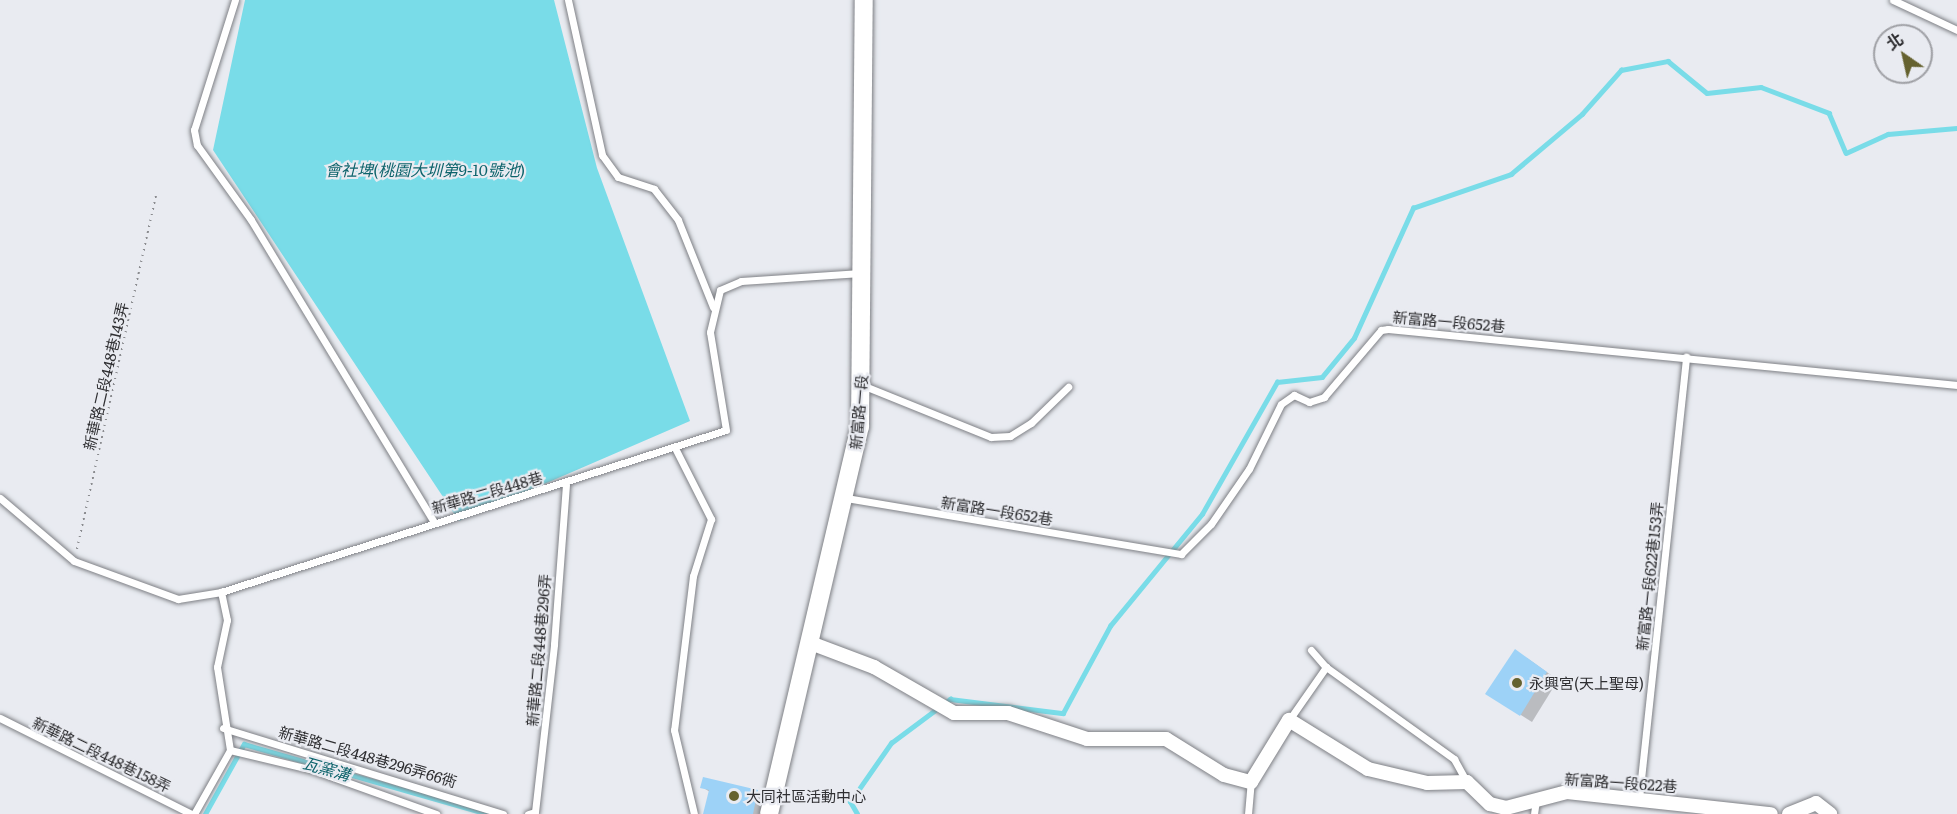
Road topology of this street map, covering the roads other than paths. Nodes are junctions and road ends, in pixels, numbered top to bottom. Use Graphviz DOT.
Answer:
graph roads {
  1 [pos="235,0"];
  2 [pos="568,0"];
  3 [pos="864,0"];
  4 [pos="1893,0"];
  5 [pos="1957,30"];
  6 [pos="864,273"];
  7 [pos="714,307"];
  8 [pos="1686,356"];
  9 [pos="862,385"];
  10 [pos="1957,385"];
  11 [pos="1068,387"];
  12 [pos="675,448"];
  13 [pos="566,484"];
  14 [pos="846,498"];
  15 [pos="0,499"];
  16 [pos="434,522"];
  17 [pos="221,592"];
  18 [pos="807,642"];
  19 [pos="1311,650"];
  20 [pos="1326,667"];
  21 [pos="0,718"];
  22 [pos="1289,720"];
  23 [pos="224,728"];
  24 [pos="230,750"];
  25 [pos="1251,782"];
  26 [pos="1467,782"];
  27 [pos="1536,797"];
  28 [pos="1639,798"];
  29 [pos="411,806"];
  30 [pos="193,814"];
  31 [pos="407,814"];
  32 [pos="436,814"];
  33 [pos="503,814"];
  34 [pos="528,814"];
  35 [pos="694,814"];
  36 [pos="769,814"];
  37 [pos="1248,814"];
  38 [pos="1534,814"];
  39 [pos="1771,814"];
  40 [pos="1789,814"];
  41 [pos="1830,814"];
  1 -- 16 [label="lane"];
  2 -- 7 [label="lane"];
  3 -- 6 [label="street, 新富路一段"];
  4 -- 5 [label="lane"];
  6 -- 7 [label="lane"];
  6 -- 9 [label="street, 新富路一段"];
  7 -- 12 [label="lane, 新華路二段448巷"];
  8 -- 10 [label="lane, 新富路一段652巷"];
  8 -- 14 [label="lane, 新富路一段652巷"];
  8 -- 28 [label="lane, 新富路一段622巷153弄"];
  9 -- 11 [label="lane"];
  9 -- 14 [label="street, 新富路一段"];
  12 -- 13 [label="lane, 新華路二段448巷"];
  12 -- 35 [label="lane"];
  13 -- 16 [label="lane, 新華路二段448巷"];
  13 -- 34 [label="lane, 新華路二段448巷296弄"];
  14 -- 18 [label="street, 新富路一段"];
  15 -- 17 [label="lane, 新華路二段448巷"];
  16 -- 17 [label="lane, 新華路二段448巷"];
  17 -- 23 [label="lane"];
  18 -- 25 [label="street"];
  18 -- 36 [label="street, 新富路一段"];
  19 -- 20 [label="lane"];
  20 -- 22 [label="lane"];
  20 -- 26 [label="lane"];
  21 -- 30 [label="lane, 新華路二段448巷158弄"];
  22 -- 25 [label="street"];
  22 -- 26 [label="street"];
  23 -- 24 [label="lane"];
  23 -- 33 [label="lane, 新華路二段448巷296弄66衖"];
  24 -- 29 [label="lane"];
  24 -- 30 [label="lane"];
  25 -- 37 [label="lane"];
  26 -- 27 [label="street, 新富路一段622巷"];
  27 -- 28 [label="street, 新富路一段622巷"];
  27 -- 38 [label="lane"];
  28 -- 39 [label="street, 新富路一段622巷"];
  29 -- 31 [label="lane"];
  29 -- 32 [label="lane"];
  40 -- 41 [label="street"];
}
